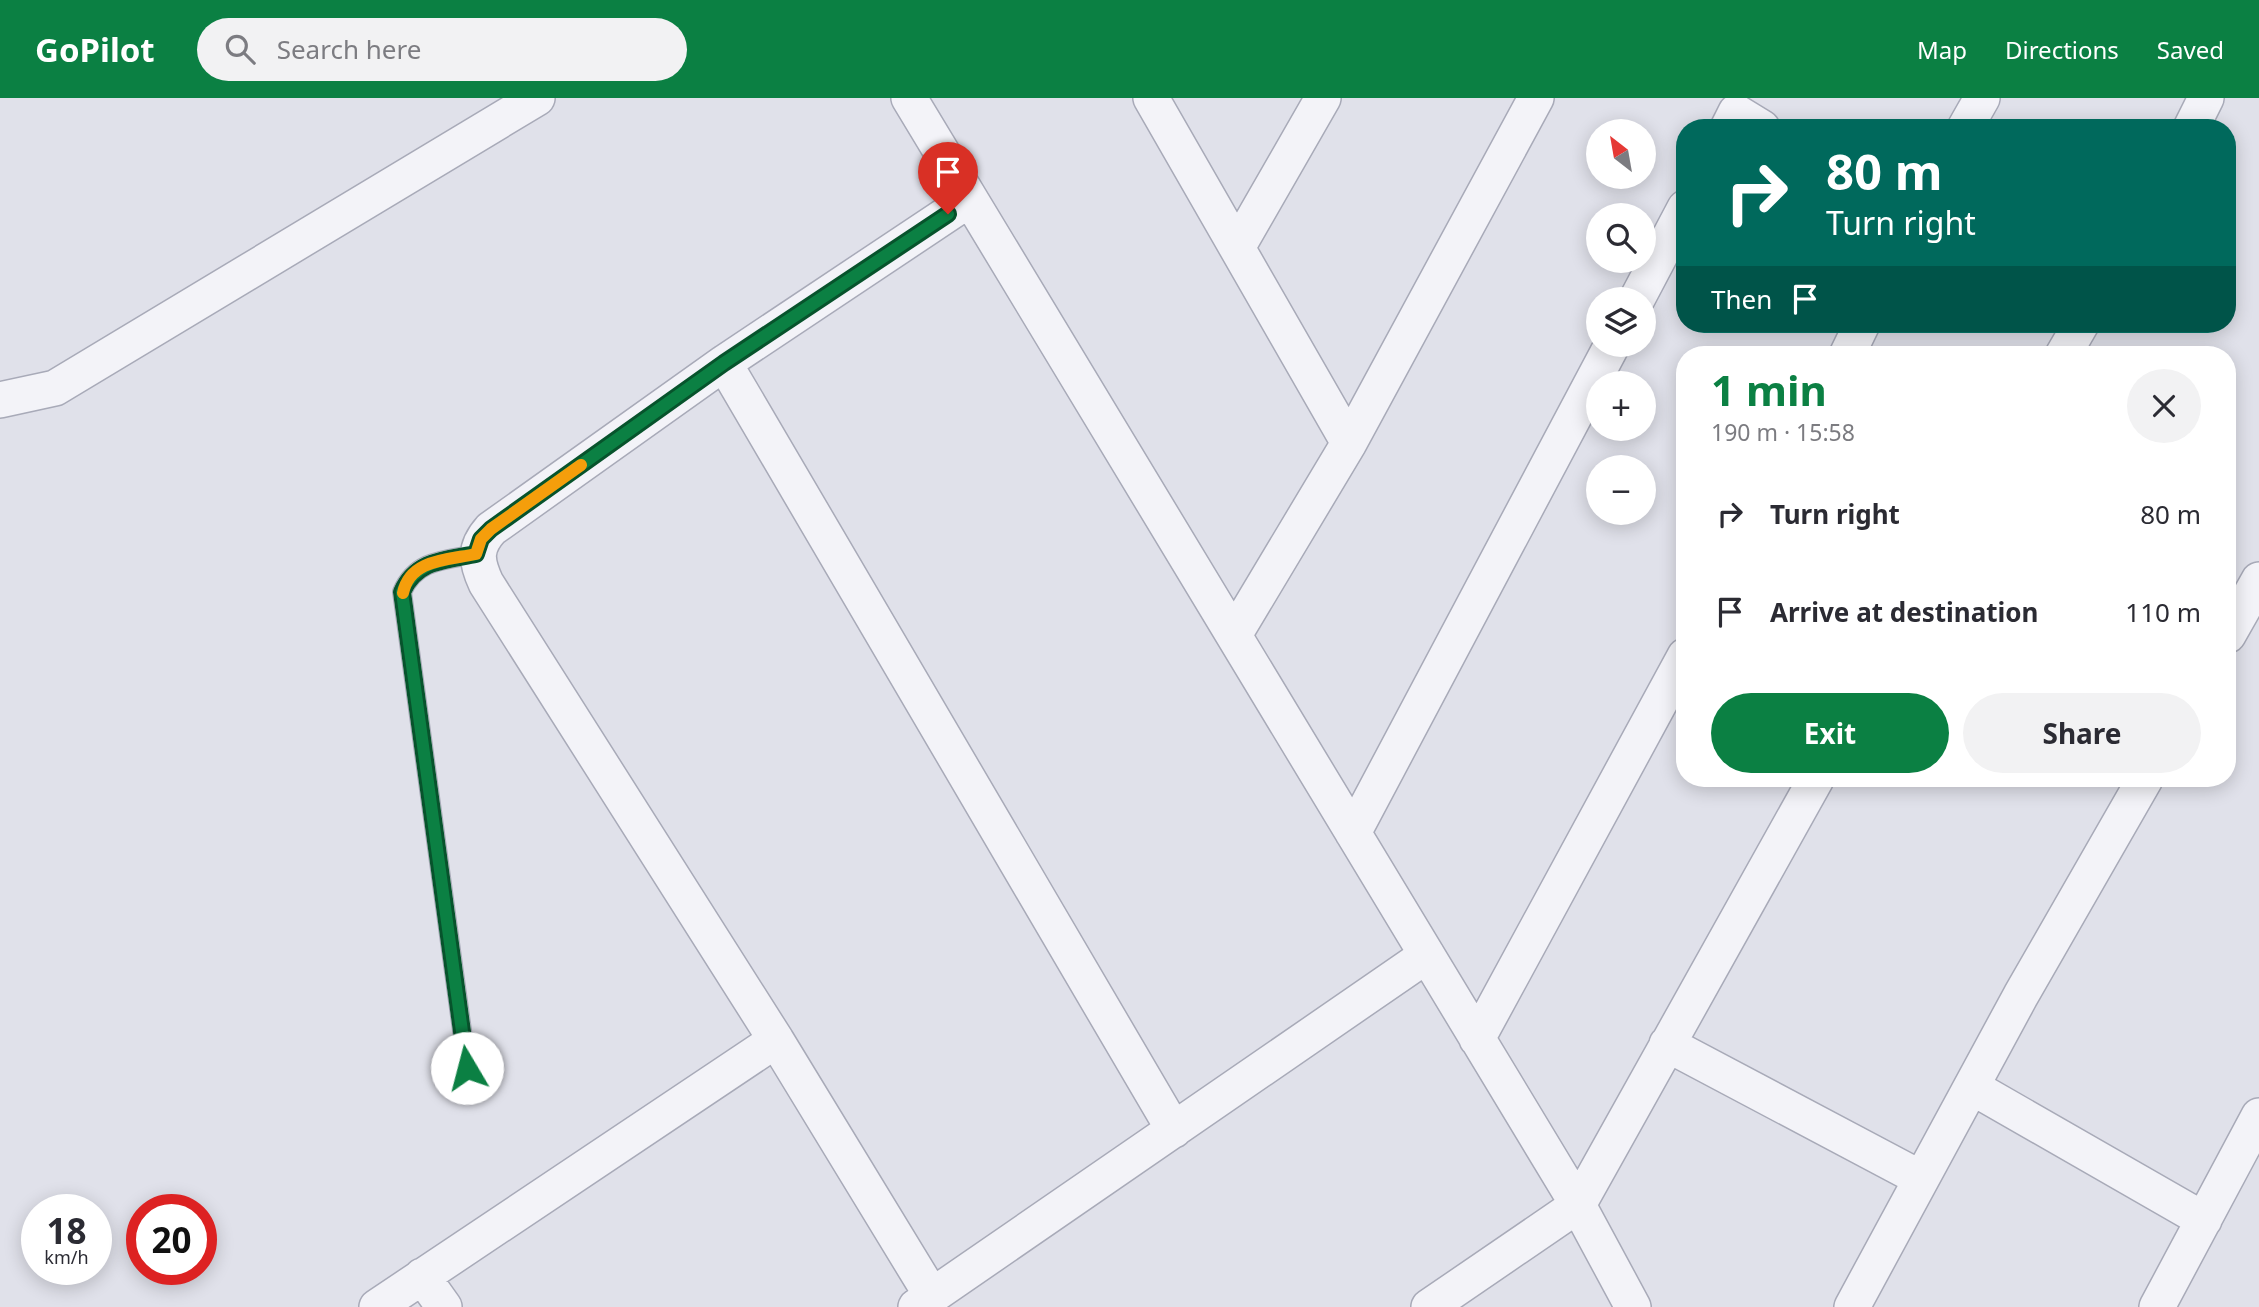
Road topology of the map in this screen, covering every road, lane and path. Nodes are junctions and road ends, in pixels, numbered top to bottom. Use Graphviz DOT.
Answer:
graph roads {
  1 [pos="537,98"];
  2 [pos="909,98"];
  3 [pos="1151,98"];
  4 [pos="1323,98"];
  5 [pos="1536,98"];
  6 [pos="1982,98"];
  7 [pos="2206,98"];
  8 [pos="1970,119"];
  9 [pos="2196,119"];
  10 [pos="970,199"];
  11 [pos="1676,225"];
  12 [pos="1238,246"];
  13 [pos="1643,287"];
  14 [pos="1606,357"];
  15 [pos="724,363"];
  16 [pos="0,400"];
  17 [pos="1349,443"];
  18 [pos="476,554"];
  19 [pos="2259,580"];
  20 [pos="2236,621"];
  21 [pos="1234,635"];
  22 [pos="1676,673"];
  23 [pos="1812,787"];
  24 [pos="2140,787"];
  25 [pos="1353,833"];
  26 [pos="1427,955"];
  27 [pos="1477,1039"];
  28 [pos="776,1040"];
  29 [pos="1667,1044"];
  30 [pos="467,1068"];
  31 [pos="1972,1087"];
  32 [pos="2259,1116"];
  33 [pos="1174,1130"];
  34 [pos="1920,1178"];
  35 [pos="1578,1205"];
  36 [pos="2204,1220"];
  37 [pos="422,1276"];
  38 [pos="924,1302"];
  39 [pos="377,1307"];
  40 [pos="444,1307"];
  41 [pos="1429,1307"];
  42 [pos="1633,1307"];
  43 [pos="1852,1307"];
  44 [pos="2157,1307"];
  1 -- 16 [label="street"];
  2 -- 10 [label="street"];
  3 -- 12 [label="street"];
  4 -- 12 [label="street"];
  5 -- 17 [label="street"];
  6 -- 8 [label="street"];
  7 -- 9 [label="street"];
  10 -- 15 [label="street"];
  10 -- 21 [label="street"];
  11 -- 13 [label="street"];
  12 -- 17 [label="street"];
  14 -- 25 [label="street"];
  15 -- 18 [label="street"];
  15 -- 33 [label="street"];
  17 -- 21 [label="street"];
  18 -- 28 [label="street"];
  18 -- 30 [label="lane"];
  19 -- 20 [label="street"];
  21 -- 25 [label="street"];
  22 -- 27 [label="street"];
  23 -- 29 [label="street"];
  24 -- 31 [label="street"];
  25 -- 26 [label="street"];
  26 -- 27 [label="street"];
  26 -- 33 [label="street"];
  27 -- 35 [label="street"];
  28 -- 37 [label="street"];
  28 -- 38 [label="street"];
  29 -- 34 [label="street"];
  29 -- 35 [label="street"];
  31 -- 34 [label="street"];
  31 -- 36 [label="street"];
  32 -- 36 [label="street"];
  33 -- 38 [label="street"];
  34 -- 43 [label="street"];
  35 -- 41 [label="street"];
  35 -- 42 [label="street"];
  36 -- 44 [label="street"];
  37 -- 39 [label="street"];
  37 -- 40 [label="street"];
}
